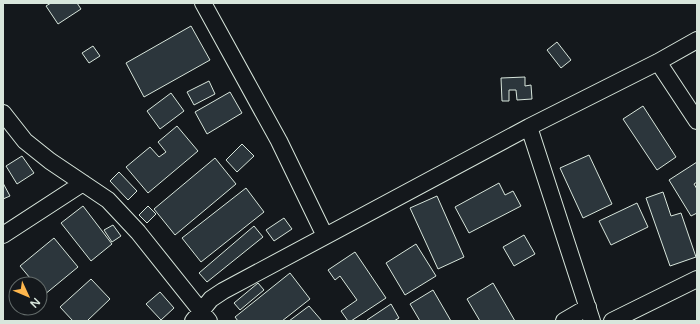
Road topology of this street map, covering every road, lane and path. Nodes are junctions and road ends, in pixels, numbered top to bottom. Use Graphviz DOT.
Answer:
graph roads {
  1 [pos="203,3"];
  2 [pos="697,40"];
  3 [pos="658,62"];
  4 [pos="3,113"];
  5 [pos="697,121"];
  6 [pos="529,127"];
  7 [pos="83,183"];
  8 [pos="3,236"];
  9 [pos="325,236"];
  10 [pos="697,279"];
  11 [pos="590,314"];
  12 [pos="201,318"];
  13 [pos="564,321"];
  14 [pos="612,321"];
  1 -- 9 [label="street"];
  2 -- 3 [label="street"];
  3 -- 5 [label="street"];
  3 -- 6 [label="street"];
  4 -- 7 [label="street"];
  6 -- 9 [label="street"];
  6 -- 11 [label="street"];
  7 -- 8 [label="street"];
  7 -- 12 [label="street"];
  9 -- 12 [label="street"];
  10 -- 14 [label="street"];
  11 -- 13 [label="street"];
}
